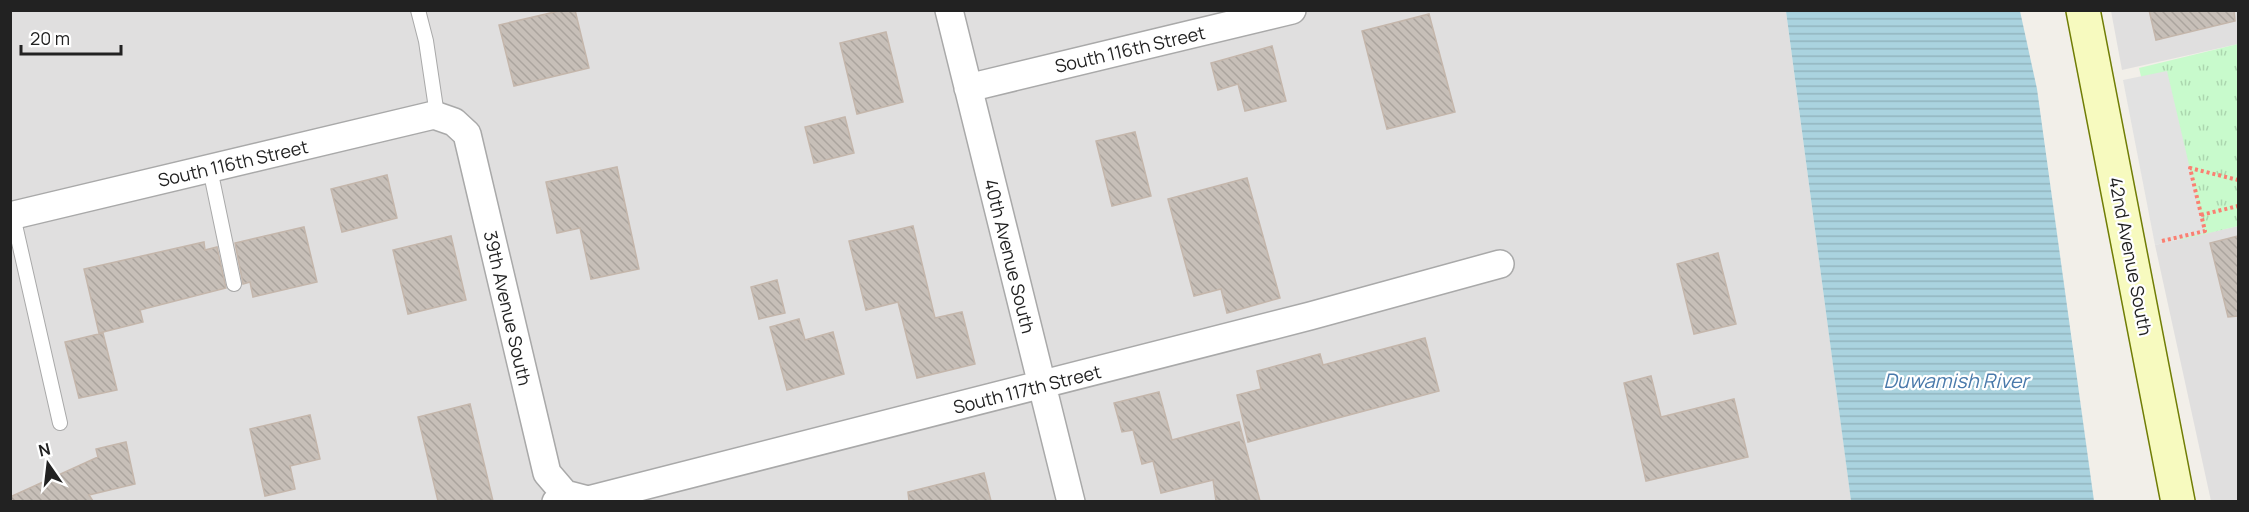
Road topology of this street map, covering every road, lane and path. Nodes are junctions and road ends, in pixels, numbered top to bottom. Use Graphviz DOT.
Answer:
graph roads {
  1 [pos="418,10"];
  2 [pos="949,10"];
  3 [pos="1292,10"];
  4 [pos="2083,10"];
  5 [pos="968,88"];
  6 [pos="445,118"];
  7 [pos="210,169"];
  8 [pos="2238,180"];
  9 [pos="2238,206"];
  10 [pos="2201,215"];
  11 [pos="12,216"];
  12 [pos="2151,244"];
  13 [pos="1500,264"];
  14 [pos="234,284"];
  15 [pos="1042,385"];
  16 [pos="60,423"];
  17 [pos="560,498"];
  18 [pos="1071,501"];
  19 [pos="2178,501"];
  1 -- 6 [label="lane"];
  2 -- 5 [label="street, 40th Avenue South"];
  3 -- 5 [label="street, South 116th Street"];
  4 -- 19 [label="street, 42nd Avenue South"];
  5 -- 15 [label="street, 40th Avenue South"];
  6 -- 7 [label="street, South 116th Street"];
  6 -- 17 [label="street, 39th Avenue South"];
  7 -- 11 [label="street, South 116th Street"];
  7 -- 14 [label="lane"];
  8 -- 10 [label="path"];
  9 -- 10 [label="path"];
  10 -- 12 [label="path"];
  11 -- 16 [label="lane"];
  13 -- 15 [label="street, South 117th Street"];
  15 -- 17 [label="street, South 117th Street"];
  15 -- 18 [label="street, 40th Avenue South"];
}
